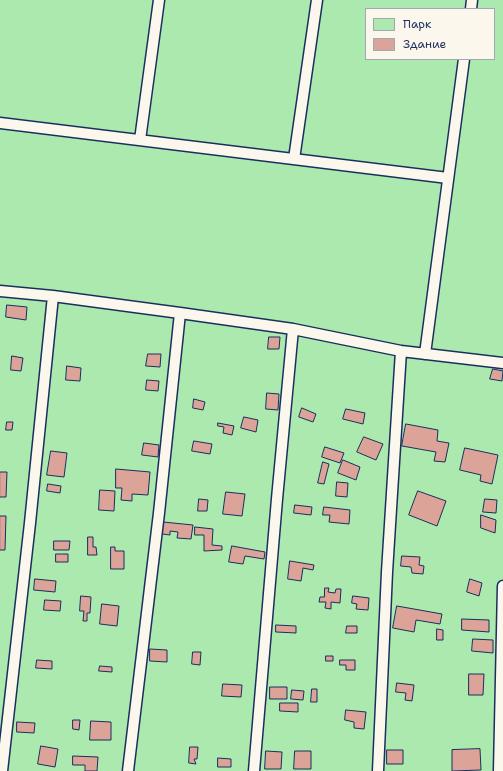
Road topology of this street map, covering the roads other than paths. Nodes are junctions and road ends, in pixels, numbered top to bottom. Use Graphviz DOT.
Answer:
graph roads {
  1 [pos="159,0"];
  2 [pos="317,0"];
  3 [pos="464,60"];
  4 [pos="0,123"];
  5 [pos="140,140"];
  6 [pos="294,159"];
  7 [pos="448,178"];
  8 [pos="0,291"];
  9 [pos="53,296"];
  10 [pos="180,313"];
  11 [pos="293,329"];
  12 [pos="401,351"];
  13 [pos="425,354"];
  14 [pos="503,363"];
  15 [pos="503,586"];
  16 [pos="2,771"];
  17 [pos="128,771"];
  18 [pos="254,771"];
  19 [pos="378,771"];
  20 [pos="499,771"];
  1 -- 5 [label="lane"];
  2 -- 6 [label="lane"];
  3 -- 7 [label="lane"];
  4 -- 5 [label="lane"];
  5 -- 6 [label="lane"];
  6 -- 7 [label="lane"];
  7 -- 13 [label="lane"];
  8 -- 9 [label="lane"];
  9 -- 10 [label="lane"];
  9 -- 16 [label="lane"];
  10 -- 11 [label="lane"];
  10 -- 17 [label="lane"];
  11 -- 12 [label="lane"];
  11 -- 18 [label="lane"];
  12 -- 13 [label="lane"];
  12 -- 19 [label="lane"];
  13 -- 14 [label="lane"];
  15 -- 20 [label="lane"];
}
